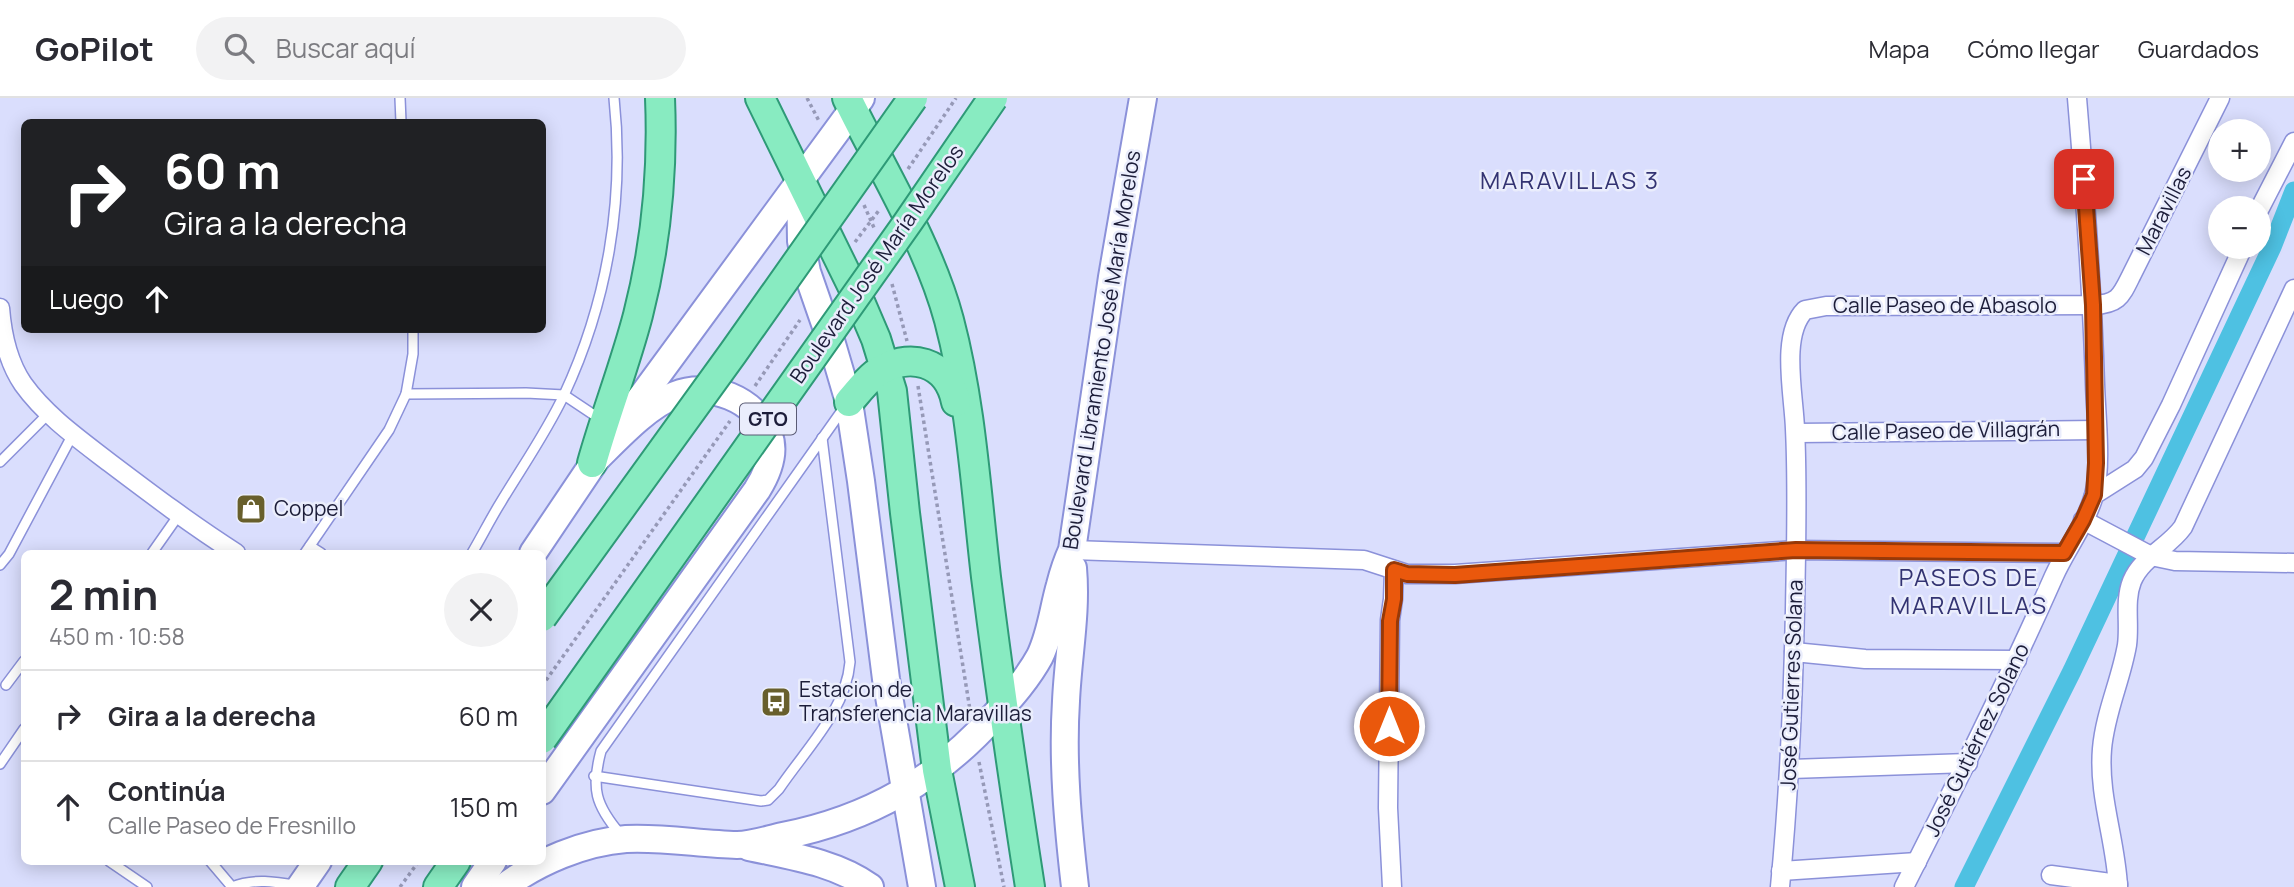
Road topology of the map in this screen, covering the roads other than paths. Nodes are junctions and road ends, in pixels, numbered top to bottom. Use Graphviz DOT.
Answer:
graph roads {
  1 [pos="400,98"];
  2 [pos="614,98"];
  3 [pos="660,98"];
  4 [pos="760,98"];
  5 [pos="913,98"];
  6 [pos="993,98"];
  7 [pos="1143,98"];
  8 [pos="2077,98"];
  9 [pos="2220,98"];
  10 [pos="854,102"];
  11 [pos="401,119"];
  12 [pos="2294,142"];
  13 [pos="800,180"];
  14 [pos="2266,196"];
  15 [pos="2238,259"];
  16 [pos="2294,289"];
  17 [pos="2093,305"];
  18 [pos="0,308"];
  19 [pos="1799,316"];
  20 [pos="1,332"];
  21 [pos="413,333"];
  22 [pos="899,365"];
  23 [pos="407,394"];
  24 [pos="564,395"];
  25 [pos="849,402"];
  26 [pos="48,413"];
  27 [pos="604,421"];
  28 [pos="2097,430"];
  29 [pos="1796,433"];
  30 [pos="73,434"];
  31 [pos="822,438"];
  32 [pos="0,462"];
  33 [pos="592,463"];
  34 [pos="2094,495"];
  35 [pos="178,516"];
  36 [pos="2083,520"];
  37 [pos="308,549"];
  38 [pos="154,550"];
  39 [pos="231,550"];
  40 [pos="474,550"];
  41 [pos="535,550"];
  42 [pos="1072,550"];
  43 [pos="1796,550"];
  44 [pos="2064,553"];
  45 [pos="2146,553"];
  46 [pos="2294,564"];
  47 [pos="0,565"];
  48 [pos="1394,570"];
  49 [pos="986,577"];
  50 [pos="546,611"];
  51 [pos="1794,652"];
  52 [pos="2017,660"];
  53 [pos="21,665"];
  54 [pos="6,685"];
  55 [pos="1003,705"];
  56 [pos="21,733"];
  57 [pos="546,734"];
  58 [pos="1968,763"];
  59 [pos="0,764"];
  60 [pos="1790,769"];
  61 [pos="937,770"];
  62 [pos="594,776"];
  63 [pos="546,785"];
  64 [pos="905,791"];
  65 [pos="625,839"];
  66 [pos="740,845"];
  67 [pos="546,862"];
  68 [pos="1917,862"];
  69 [pos="115,865"];
  70 [pos="213,865"];
  71 [pos="315,865"];
  72 [pos="366,865"];
  73 [pos="453,865"];
  74 [pos="491,865"];
  75 [pos="541,865"];
  76 [pos="2050,875"];
  77 [pos="1781,879"];
  78 [pos="300,886"];
  79 [pos="2118,886"];
  80 [pos="147,887"];
  81 [pos="232,887"];
  82 [pos="350,887"];
  83 [pos="438,887"];
  84 [pos="475,887"];
  85 [pos="504,887"];
  86 [pos="870,887"];
  87 [pos="922,887"];
  88 [pos="960,887"];
  89 [pos="1030,887"];
  90 [pos="1075,887"];
  91 [pos="1392,887"];
  92 [pos="1904,887"];
  1 -- 11 [label="lane"];
  2 -- 24 [label="lane"];
  3 -- 27 [label="main road"];
  4 -- 13 [label="main road"];
  5 -- 50 [label="main road, bridge"];
  6 -- 57 [label="main road, Boulevard José María Morelos / GTO, bridge"];
  7 -- 42 [label="street, Boulevard Libramiento José María Morelos"];
  8 -- 17 [label="street"];
  9 -- 17 [label="street, Maravillas"];
  10 -- 13 [label="street"];
  10 -- 49 [label="main road"];
  12 -- 14 [label="street"];
  13 -- 22 [label="main road"];
  13 -- 25 [label="street"];
  13 -- 33 [label="street"];
  15 -- 34 [label="street"];
  16 -- 45 [label="street"];
  17 -- 19 [label="street, Calle Paseo de Abasolo"];
  17 -- 28 [label="street"];
  18 -- 20 [label="street"];
  19 -- 29 [label="street, José Gutierres Solana"];
  20 -- 26 [label="street"];
  21 -- 23 [label="lane"];
  22 -- 25 [label="main road"];
  22 -- 49 [label="main road"];
  22 -- 61 [label="main road"];
  23 -- 24 [label="lane"];
  23 -- 37 [label="lane"];
  24 -- 27 [label="lane"];
  24 -- 40 [label="lane"];
  25 -- 31 [label="lane"];
  25 -- 64 [label="street"];
  26 -- 30 [label="street"];
  26 -- 32 [label="lane"];
  27 -- 33 [label="main road"];
  28 -- 29 [label="street, Calle Paseo de Villagrán"];
  28 -- 34 [label="street"];
  29 -- 43 [label="street, José Gutierres Solana"];
  30 -- 35 [label="street"];
  30 -- 47 [label="lane"];
  31 -- 62 [label="lane"];
  31 -- 62 [label="lane"];
  33 -- 41 [label="street"];
  33 -- 63 [label="street"];
  34 -- 36 [label="street, José Gutiérrez Solano"];
  35 -- 38 [label="lane"];
  35 -- 39 [label="street"];
  36 -- 44 [label="street, José Gutiérrez Solano"];
  36 -- 45 [label="street"];
  42 -- 48 [label="street"];
  42 -- 55 [label="street, Boulevard Libramiento José María Morelos"];
  42 -- 90 [label="street"];
  43 -- 44 [label="street"];
  43 -- 48 [label="street"];
  43 -- 51 [label="street, José Gutierres Solana"];
  44 -- 52 [label="street, José Gutiérrez Solano"];
  45 -- 46 [label="street"];
  45 -- 79 [label="street"];
  48 -- 91 [label="street"];
  49 -- 55 [label="main road"];
  51 -- 52 [label="street"];
  51 -- 60 [label="street, José Gutierres Solana"];
  52 -- 58 [label="street, José Gutiérrez Solano"];
  53 -- 54 [label="lane"];
  55 -- 61 [label="street, Boulevard Libramiento José María Morelos"];
  55 -- 89 [label="main road"];
  56 -- 59 [label="lane"];
  58 -- 60 [label="street"];
  58 -- 68 [label="street, José Gutiérrez Solano"];
  60 -- 77 [label="street, José Gutierres Solana"];
  61 -- 64 [label="street, Boulevard Libramiento José María Morelos"];
  61 -- 88 [label="main road"];
  62 -- 65 [label="lane"];
  64 -- 66 [label="street, Boulevard Libramiento José María Morelos"];
  64 -- 87 [label="street"];
  65 -- 66 [label="street, Boulevard Libramiento José María Morelos"];
  65 -- 67 [label="street, Boulevard Libramiento José María Morelos"];
  66 -- 86 [label="street"];
  68 -- 77 [label="street"];
  68 -- 92 [label="street, José Gutiérrez Solano"];
  69 -- 80 [label="lane"];
  70 -- 81 [label="lane"];
  71 -- 78 [label="street"];
  72 -- 82 [label="main road"];
  73 -- 83 [label="main road"];
  74 -- 84 [label="street"];
  75 -- 85 [label="street, Boulevard Libramiento José María Morelos"];
  76 -- 79 [label="street"];
  78 -- 81 [label="lane"];
}
